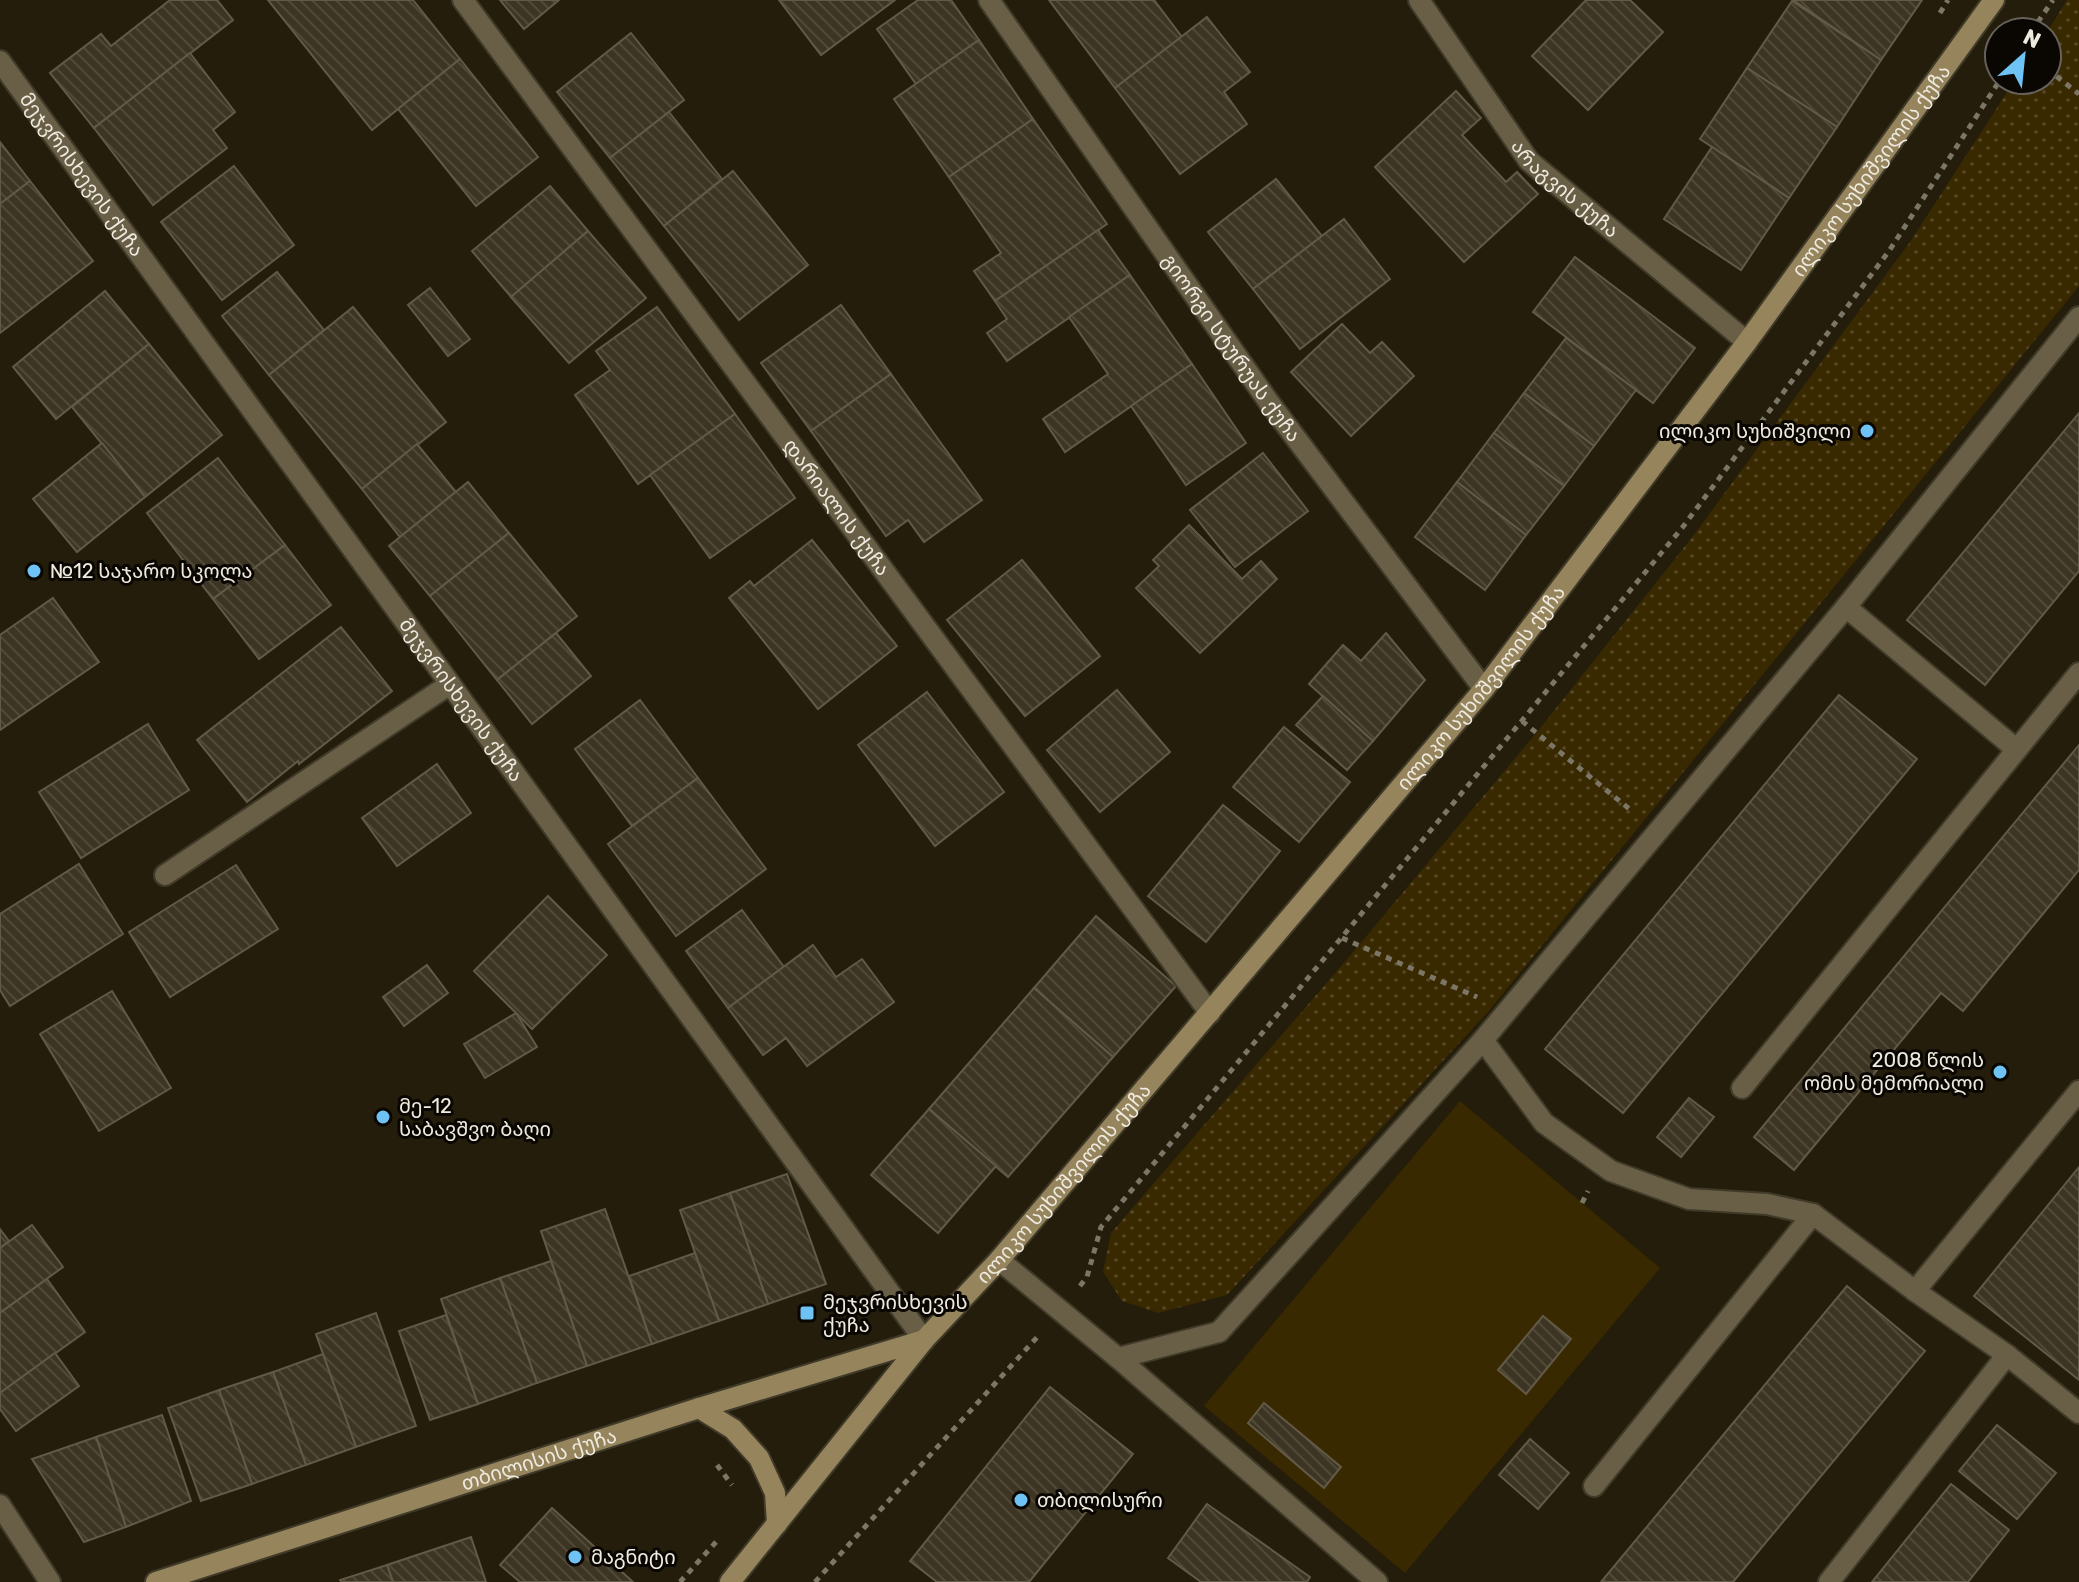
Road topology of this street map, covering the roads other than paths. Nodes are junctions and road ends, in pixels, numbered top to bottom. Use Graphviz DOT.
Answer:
graph roads {
  1 [pos="463,0"];
  2 [pos="989,0"];
  3 [pos="1419,0"];
  4 [pos="1994,0"];
  5 [pos="0,61"];
  6 [pos="2079,317"];
  7 [pos="1747,342"];
  8 [pos="1846,607"];
  9 [pos="2079,673"];
  10 [pos="450,684"];
  11 [pos="1484,689"];
  12 [pos="2016,749"];
  13 [pos="165,875"];
  14 [pos="1210,1013"];
  15 [pos="1483,1040"];
  16 [pos="1742,1088"];
  17 [pos="2079,1091"];
  18 [pos="1813,1214"];
  19 [pos="999,1260"];
  20 [pos="1915,1291"];
  21 [pos="924,1340"];
  22 [pos="2007,1355"];
  23 [pos="1118,1358"];
  24 [pos="699,1408"];
  25 [pos="2079,1413"];
  26 [pos="1594,1486"];
  27 [pos="0,1505"];
  28 [pos="777,1524"];
  29 [pos="50,1582"];
  30 [pos="157,1582"];
  31 [pos="730,1582"];
  32 [pos="1377,1582"];
  33 [pos="1829,1582"];
  1 -- 14 [label="street, დარიალის ქუჩა"];
  2 -- 11 [label="street, გიორგი სტურუას ქუჩა"];
  3 -- 7 [label="street, არაგვის ქუჩა"];
  4 -- 7 [label="main road, ილიკო სუხიშვილის ქუჩა"];
  5 -- 10 [label="street, მეჯვრისხევის ქუჩა"];
  6 -- 8 [label="street"];
  7 -- 11 [label="main road, ილიკო სუხიშვილის ქუჩა"];
  8 -- 12 [label="street"];
  8 -- 15 [label="street"];
  9 -- 12 [label="street"];
  10 -- 13 [label="street"];
  10 -- 21 [label="street, მეჯვრისხევის ქუჩა"];
  11 -- 14 [label="main road, ილიკო სუხიშვილის ქუჩა"];
  12 -- 16 [label="street"];
  14 -- 19 [label="main road, ილიკო სუხიშვილის ქუჩა"];
  15 -- 18 [label="street"];
  15 -- 23 [label="street"];
  17 -- 20 [label="street"];
  18 -- 20 [label="street"];
  18 -- 26 [label="street"];
  19 -- 21 [label="main road, ილიკო სუხიშვილის ქუჩა"];
  19 -- 23 [label="street"];
  20 -- 22 [label="street"];
  21 -- 24 [label="main road, თბილისის ქუჩა"];
  21 -- 28 [label="main road, ილიკო სუხიშვილის ქუჩა"];
  22 -- 25 [label="street"];
  22 -- 33 [label="street"];
  23 -- 32 [label="street"];
  24 -- 28 [label="main road"];
  24 -- 30 [label="main road, თბილისის ქუჩა"];
  27 -- 29 [label="street"];
  28 -- 31 [label="main road, ილიკო სუხიშვილის ქუჩა"];
}
